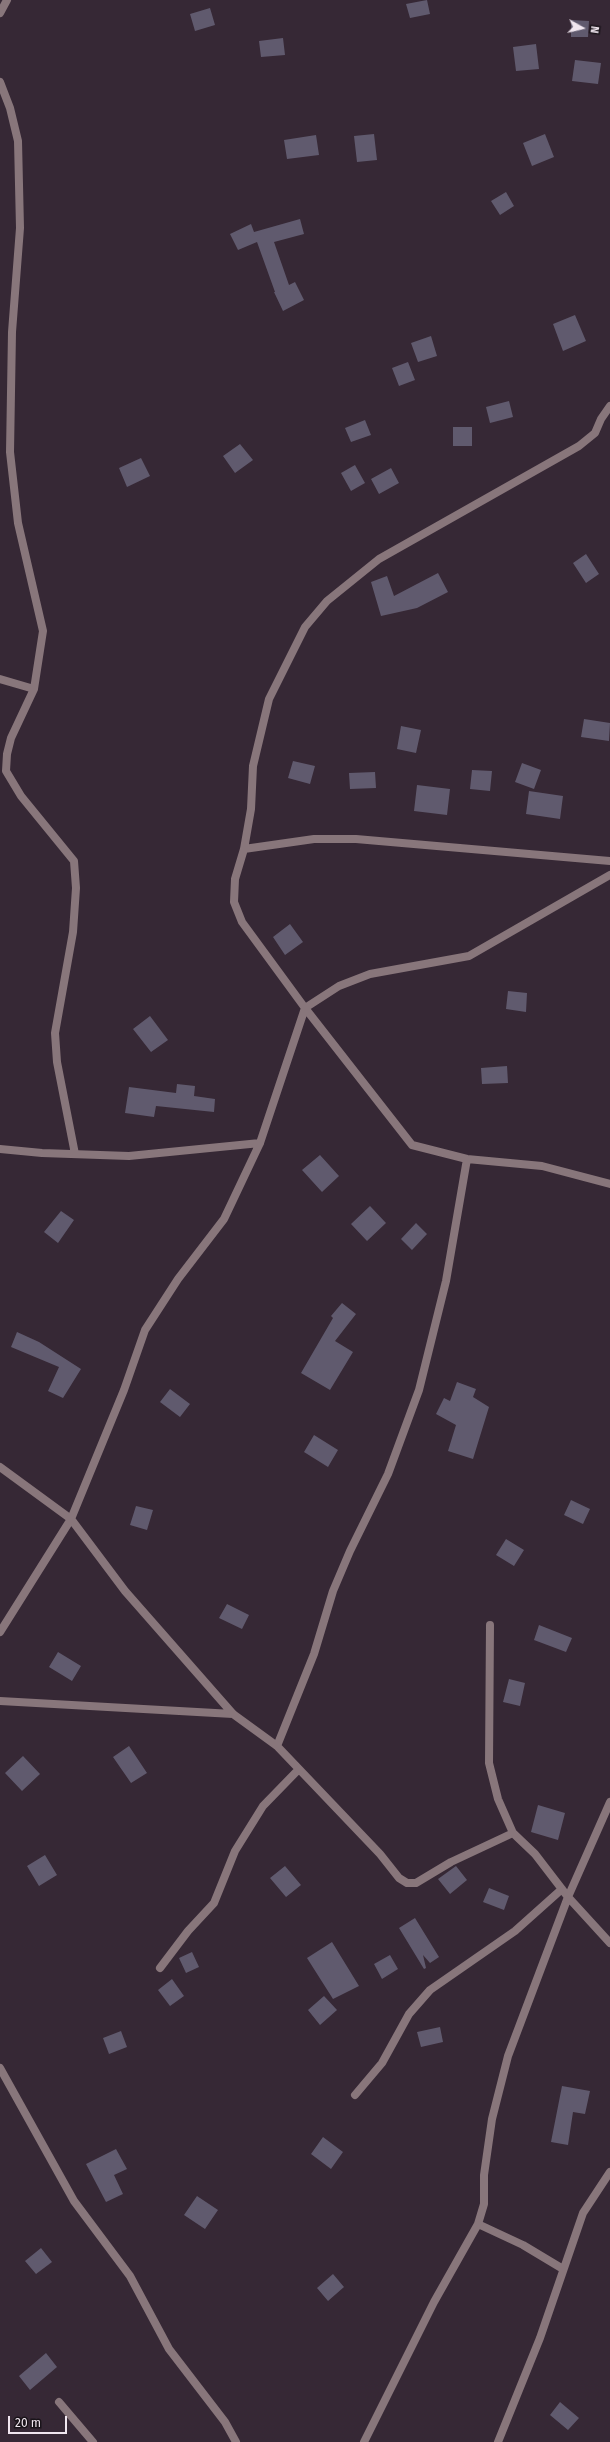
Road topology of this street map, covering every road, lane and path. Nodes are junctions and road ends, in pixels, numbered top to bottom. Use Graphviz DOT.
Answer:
graph roads {
  1 [pos="7,0"];
  2 [pos="0,13"];
  3 [pos="0,82"];
  4 [pos="610,406"];
  5 [pos="0,679"];
  6 [pos="34,689"];
  7 [pos="244,849"];
  8 [pos="610,861"];
  9 [pos="610,875"];
  10 [pos="305,1008"];
  11 [pos="260,1143"];
  12 [pos="0,1149"];
  13 [pos="75,1154"];
  14 [pos="467,1159"];
  15 [pos="610,1184"];
  16 [pos="0,1467"];
  17 [pos="71,1520"];
  18 [pos="490,1625"];
  19 [pos="0,1632"];
  20 [pos="0,1701"];
  21 [pos="233,1714"];
  22 [pos="277,1746"];
  23 [pos="299,1769"];
  24 [pos="610,1802"];
  25 [pos="513,1833"];
  26 [pos="562,1889"];
  27 [pos="568,1897"];
  28 [pos="610,1943"];
  29 [pos="160,1968"];
  30 [pos="0,2068"];
  31 [pos="355,2095"];
  32 [pos="610,2172"];
  33 [pos="478,2224"];
  34 [pos="562,2269"];
  35 [pos="59,2402"];
  36 [pos="93,2442"];
  37 [pos="236,2442"];
  38 [pos="364,2442"];
  39 [pos="498,2442"];
  1 -- 2 [label="street"];
  3 -- 6 [label="street"];
  4 -- 7 [label="street"];
  5 -- 6 [label="street"];
  6 -- 13 [label="street"];
  7 -- 8 [label="street"];
  7 -- 10 [label="street"];
  9 -- 10 [label="street"];
  10 -- 11 [label="street"];
  10 -- 14 [label="street"];
  11 -- 13 [label="street"];
  11 -- 17 [label="street"];
  12 -- 13 [label="street"];
  14 -- 15 [label="street"];
  14 -- 22 [label="street"];
  16 -- 17 [label="street"];
  17 -- 19 [label="street"];
  17 -- 21 [label="street"];
  18 -- 25 [label="street"];
  20 -- 21 [label="street"];
  21 -- 22 [label="street"];
  22 -- 23 [label="street"];
  23 -- 25 [label="street"];
  23 -- 29 [label="street"];
  24 -- 27 [label="street"];
  25 -- 26 [label="street"];
  26 -- 27 [label="street"];
  26 -- 31 [label="street"];
  27 -- 28 [label="street"];
  27 -- 33 [label="street"];
  30 -- 37 [label="street"];
  32 -- 34 [label="street"];
  33 -- 34 [label="street"];
  33 -- 38 [label="street"];
  34 -- 39 [label="street"];
  35 -- 36 [label="street"];
}
